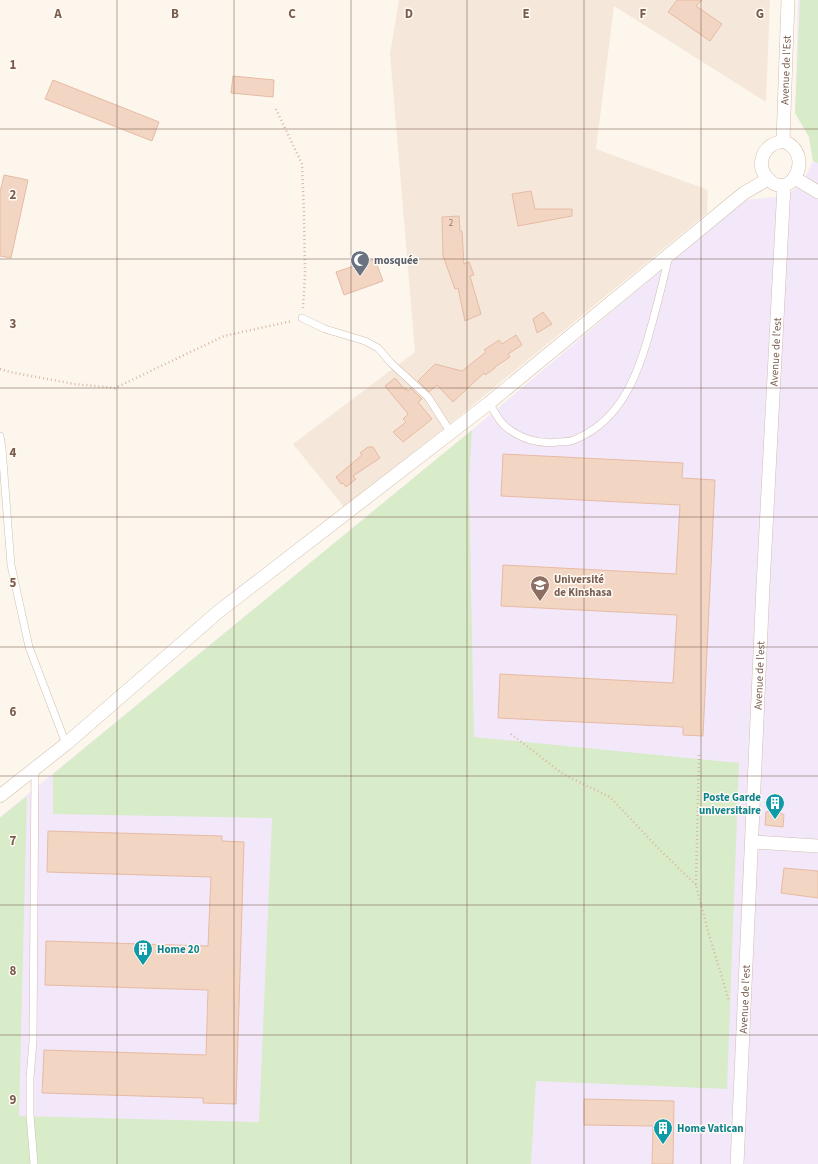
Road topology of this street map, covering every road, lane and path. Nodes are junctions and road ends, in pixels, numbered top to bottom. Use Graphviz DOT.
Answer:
graph roads {
  1 [pos="788,0"];
  2 [pos="276,109"];
  3 [pos="783,141"];
  4 [pos="768,179"];
  5 [pos="798,180"];
  6 [pos="784,186"];
  7 [pos="818,192"];
  8 [pos="669,255"];
  9 [pos="302,318"];
  10 [pos="0,369"];
  11 [pos="489,403"];
  12 [pos="451,433"];
  13 [pos="0,436"];
  14 [pos="511,734"];
  15 [pos="66,744"];
  16 [pos="699,755"];
  17 [pos="35,768"];
  18 [pos="0,796"];
  19 [pos="752,842"];
  20 [pos="818,846"];
  21 [pos="696,885"];
  22 [pos="731,1008"];
  23 [pos="34,1164"];
  24 [pos="737,1164"];
  1 -- 3 [label="street, Avenue de l'Est"];
  2 -- 9 [label="path"];
  3 -- 4 [label="street"];
  3 -- 5 [label="street"];
  4 -- 6 [label="street"];
  4 -- 8 [label="street"];
  5 -- 6 [label="street"];
  5 -- 7 [label="street"];
  6 -- 19 [label="street, Avenue de l'est"];
  8 -- 11 [label="street"];
  8 -- 11 [label="lane"];
  9 -- 10 [label="path"];
  9 -- 12 [label="lane"];
  11 -- 12 [label="street"];
  12 -- 15 [label="street"];
  13 -- 15 [label="lane"];
  14 -- 21 [label="path"];
  15 -- 17 [label="street"];
  16 -- 21 [label="path"];
  17 -- 18 [label="street"];
  17 -- 23 [label="lane"];
  19 -- 20 [label="street"];
  19 -- 24 [label="street, Avenue de l'est"];
  21 -- 22 [label="path"];
}
